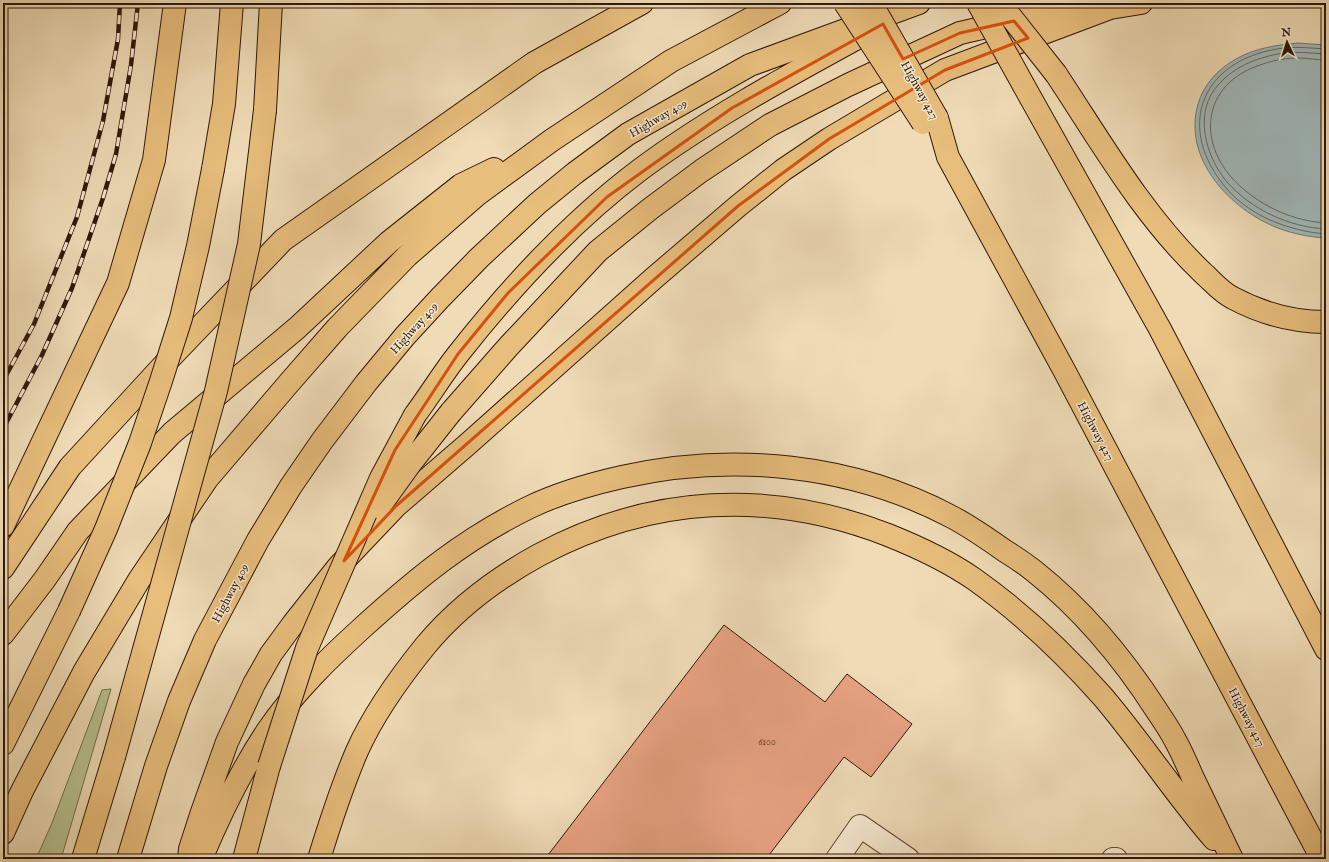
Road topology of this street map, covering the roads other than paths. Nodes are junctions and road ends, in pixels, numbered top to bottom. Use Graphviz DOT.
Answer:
graph roads {
  1 [pos="175,3"];
  2 [pos="232,3"];
  3 [pos="271,3"];
  4 [pos="642,3"];
  5 [pos="780,3"];
  6 [pos="845,3"];
  7 [pos="871,3"];
  8 [pos="919,3"];
  9 [pos="978,3"];
  10 [pos="1000,3"];
  11 [pos="1141,3"];
  12 [pos="1110,8"];
  13 [pos="930,120"];
  14 [pos="552,140"];
  15 [pos="1326,322"];
  16 [pos="3,526"];
  17 [pos="3,568"];
  18 [pos="340,571"];
  19 [pos="3,634"];
  20 [pos="1326,649"];
  21 [pos="3,744"];
  22 [pos="3,833"];
  23 [pos="83,859"];
  24 [pos="128,859"];
  25 [pos="189,859"];
  26 [pos="201,859"];
  27 [pos="244,859"];
  28 [pos="319,859"];
  29 [pos="837,859"];
  30 [pos="908,859"];
  31 [pos="1232,859"];
  32 [pos="1322,859"];
  1 -- 16 [label="highway"];
  2 -- 21 [label="highway, bridge"];
  3 -- 23 [label="highway, bridge"];
  4 -- 17 [label="highway"];
  5 -- 14 [label="highway"];
  6 -- 13 [label="highway, bridge"];
  7 -- 13 [label="highway, Highway 427, bridge"];
  8 -- 18 [label="highway, bridge"];
  8 -- 24 [label="highway, Highway 409"];
  9 -- 20 [label="highway, bridge"];
  10 -- 15 [label="highway, bridge"];
  11 -- 12 [label="highway"];
  12 -- 18 [label="highway, bridge"];
  12 -- 25 [label="highway"];
  13 -- 32 [label="highway, Highway 427"];
  14 -- 19 [label="highway"];
  14 -- 22 [label="highway"];
  18 -- 27 [label="highway, bridge"];
  26 -- 31 [label="highway"];
  28 -- 31 [label="highway"];
  29 -- 30 [label="lane"];
}
